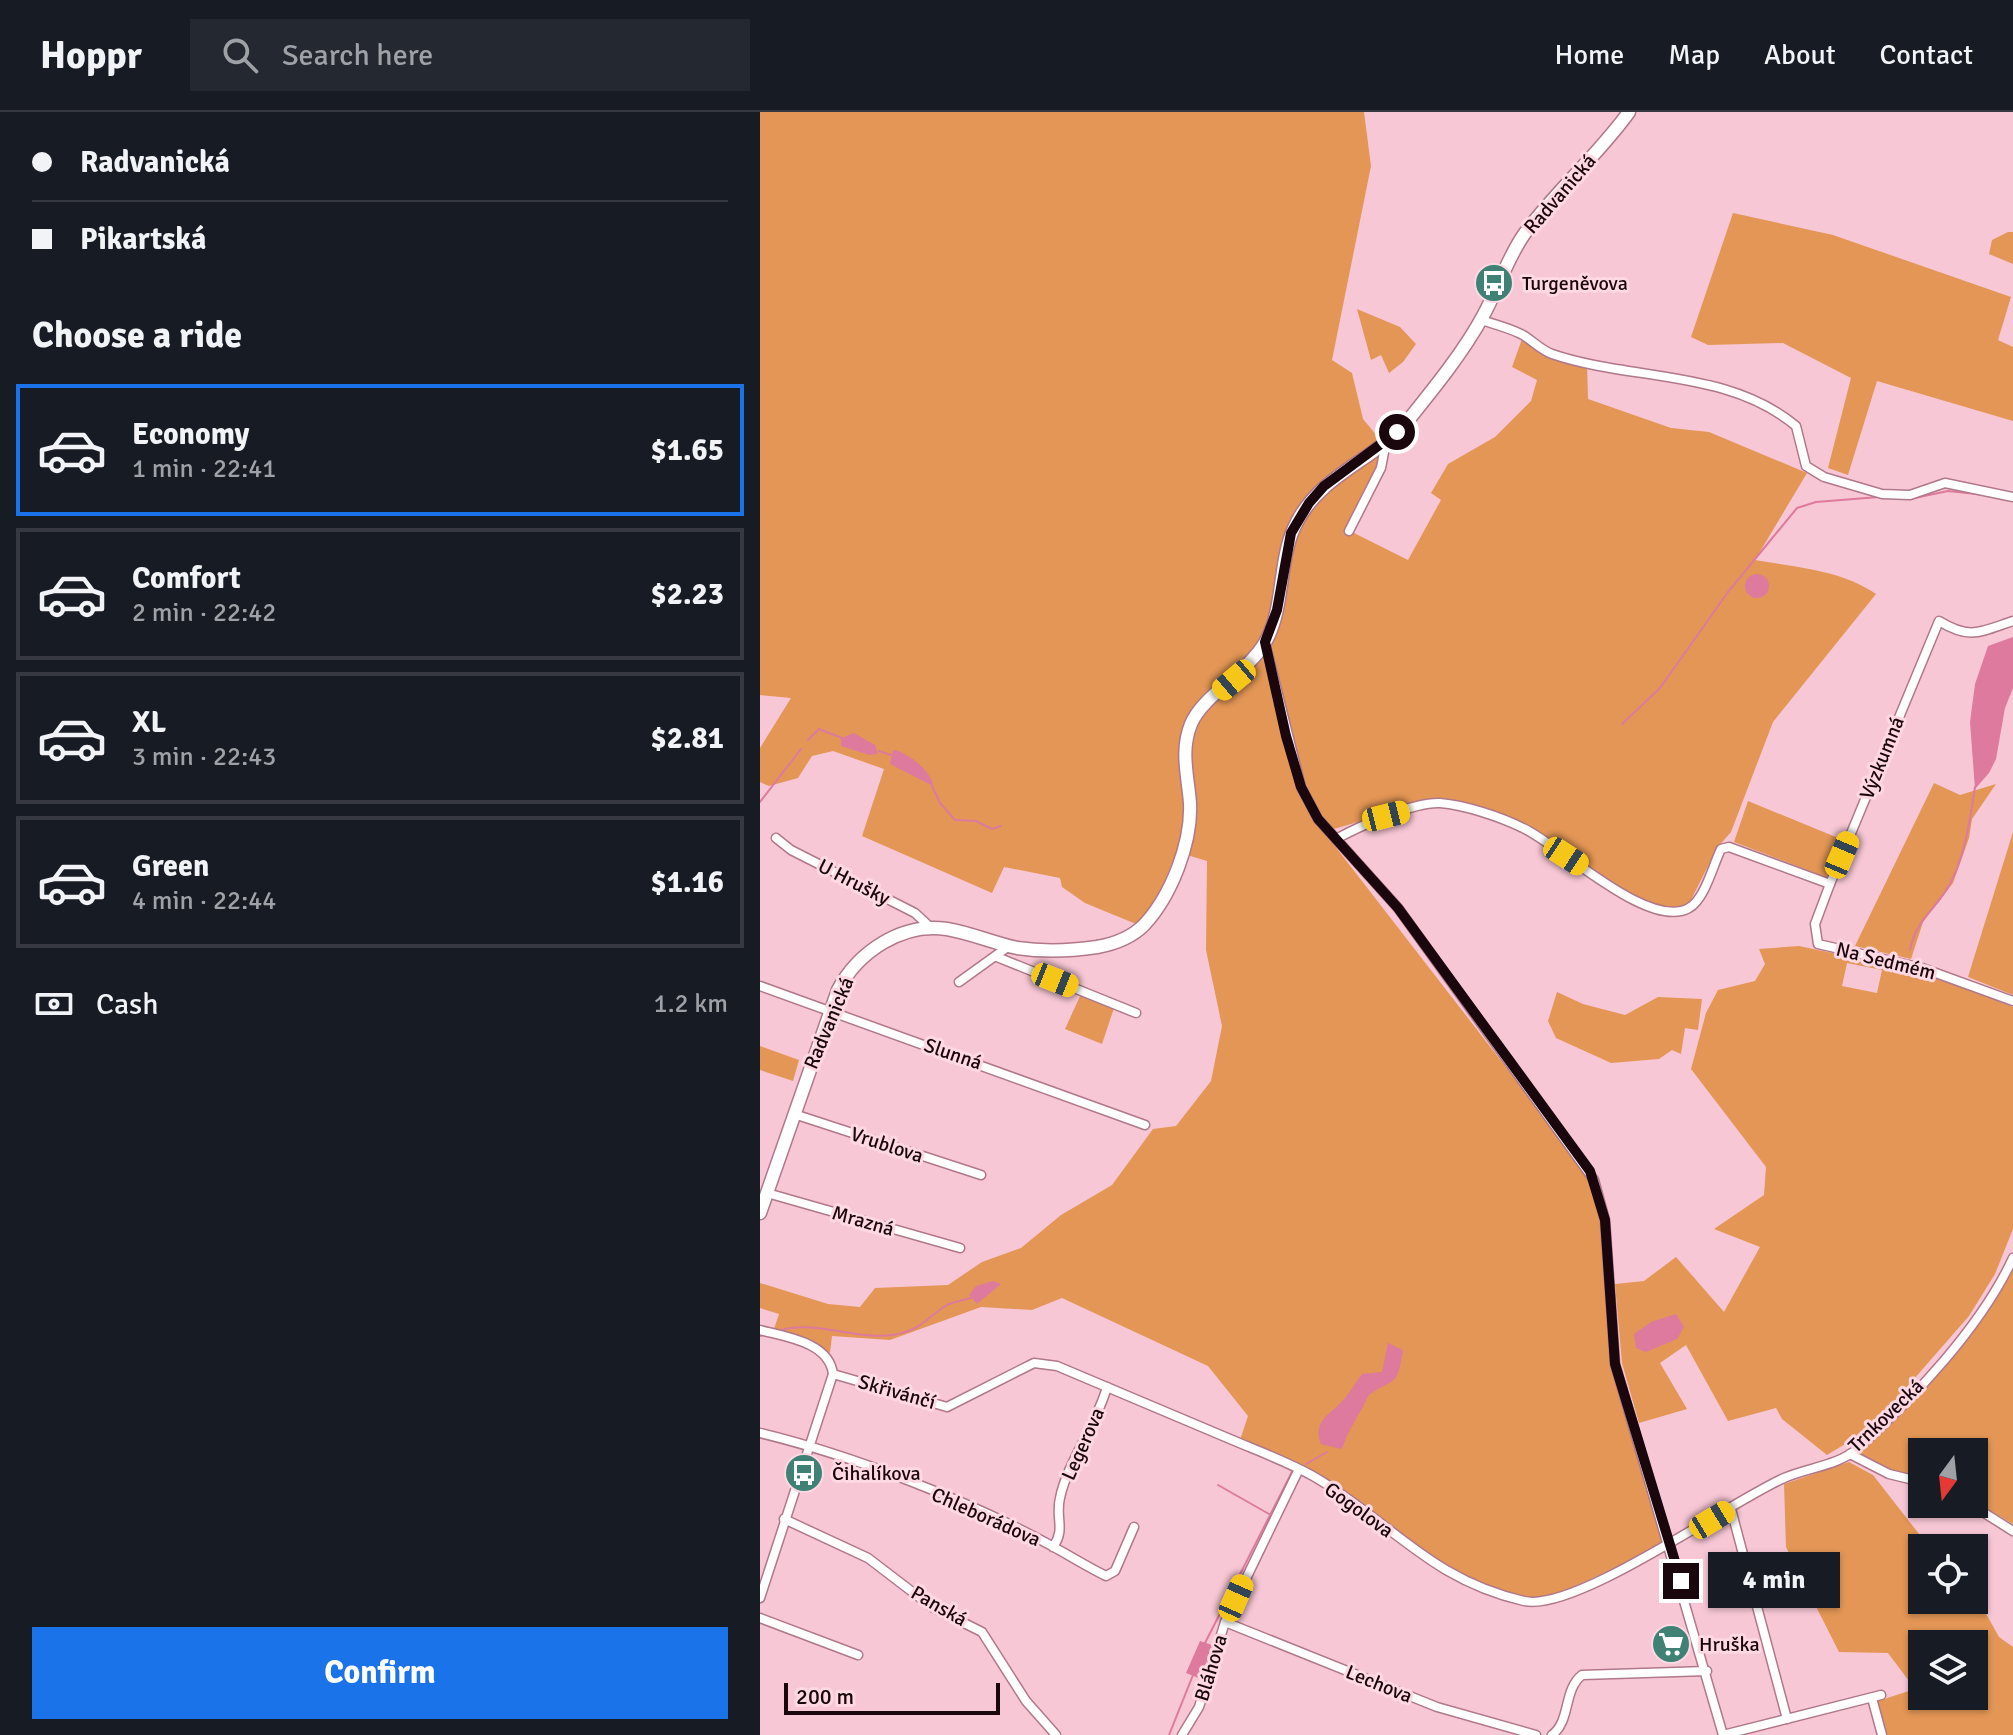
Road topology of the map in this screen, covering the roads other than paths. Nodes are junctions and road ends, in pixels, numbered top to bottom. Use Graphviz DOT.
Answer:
graph roads {
  1 [pos="1629,112"];
  2 [pos="1481,320"];
  3 [pos="1386,442"];
  4 [pos="2013,497"];
  5 [pos="1349,531"];
  6 [pos="2013,621"];
  7 [pos="1265,642"];
  8 [pos="776,838"];
  9 [pos="1336,839"];
  10 [pos="1830,884"];
  11 [pos="930,927"];
  12 [pos="1009,946"];
  13 [pos="997,957"];
  14 [pos="959,982"];
  15 [pos="760,986"];
  16 [pos="2013,1001"];
  17 [pos="830,1012"];
  18 [pos="1136,1013"];
  19 [pos="794,1114"];
  20 [pos="1145,1125"];
  21 [pos="981,1175"];
  22 [pos="767,1193"];
  23 [pos="760,1213"];
  24 [pos="960,1248"];
  25 [pos="2013,1258"];
  26 [pos="760,1330"];
  27 [pos="1043,1363"];
  28 [pos="833,1374"];
  29 [pos="1107,1387"];
  30 [pos="760,1433"];
  31 [pos="809,1445"];
  32 [pos="1850,1454"];
  33 [pos="1299,1469"];
  34 [pos="1908,1479"];
  35 [pos="1731,1509"];
  36 [pos="1988,1515"];
  37 [pos="784,1519"];
  38 [pos="1134,1527"];
  39 [pos="2013,1531"];
  40 [pos="1671,1545"];
  41 [pos="1053,1547"];
  42 [pos="760,1598"];
  43 [pos="760,1618"];
  44 [pos="1225,1622"];
  45 [pos="858,1655"];
  46 [pos="1707,1671"];
  47 [pos="1787,1719"];
  48 [pos="1056,1735"];
  49 [pos="1182,1735"];
  50 [pos="1536,1735"];
  51 [pos="1552,1735"];
  52 [pos="1723,1735"];
  53 [pos="1882,1735"];
  1 -- 2 [label="street, Radvanická"];
  2 -- 3 [label="street, Radvanická"];
  2 -- 4 [label="street"];
  3 -- 5 [label="street"];
  3 -- 7 [label="street, Radvanická"];
  6 -- 10 [label="street, Výzkumná"];
  7 -- 9 [label="street"];
  7 -- 12 [label="street, Radvanická"];
  8 -- 11 [label="street, U Hrušky"];
  9 -- 10 [label="street"];
  9 -- 40 [label="street"];
  10 -- 16 [label="street, Na Sedmém"];
  11 -- 12 [label="street, Radvanická"];
  11 -- 17 [label="street, Radvanická"];
  12 -- 13 [label="street"];
  13 -- 14 [label="street"];
  13 -- 18 [label="street"];
  15 -- 17 [label="street, Slunná"];
  17 -- 19 [label="street, Radvanická"];
  17 -- 20 [label="street, Slunná"];
  19 -- 21 [label="street, Vrublova"];
  19 -- 22 [label="street, Radvanická"];
  22 -- 23 [label="street, Radvanická"];
  22 -- 24 [label="street, Mrazná"];
  25 -- 32 [label="street, Trnkovecká"];
  26 -- 28 [label="street, Skřivánčí"];
  27 -- 28 [label="street, Skřivánčí"];
  27 -- 29 [label="street, Gogolova"];
  28 -- 31 [label="street"];
  29 -- 33 [label="street, Gogolova"];
  29 -- 41 [label="street, Legerova"];
  30 -- 31 [label="street, Chleborádova"];
  31 -- 37 [label="street"];
  31 -- 41 [label="street, Chleborádova"];
  32 -- 34 [label="street"];
  32 -- 35 [label="street, Trnkovecká"];
  33 -- 40 [label="street, Gogolova"];
  33 -- 44 [label="street, Bláhova"];
  35 -- 40 [label="street, Trnkovecká"];
  35 -- 47 [label="street"];
  36 -- 39 [label="street"];
  37 -- 42 [label="street"];
  37 -- 48 [label="street, Panská"];
  38 -- 41 [label="street, Chleborádova"];
  40 -- 46 [label="street"];
  43 -- 45 [label="street"];
  44 -- 49 [label="street, Bláhova"];
  44 -- 50 [label="street, Lechova"];
  46 -- 51 [label="street"];
  46 -- 52 [label="street"];
  47 -- 52 [label="street"];
  47 -- 53 [label="street"];
}
